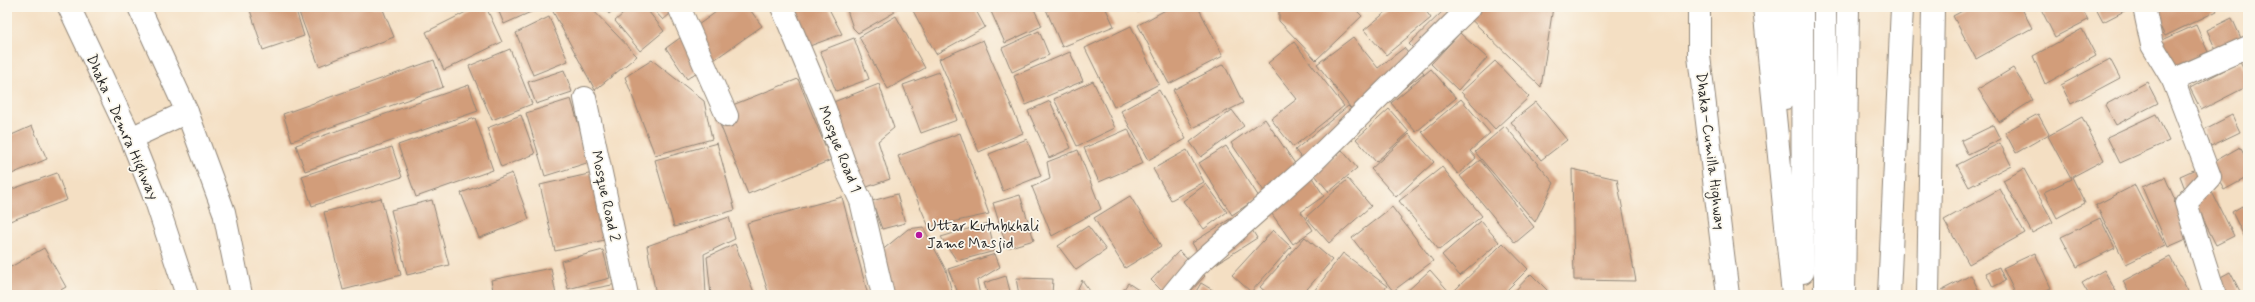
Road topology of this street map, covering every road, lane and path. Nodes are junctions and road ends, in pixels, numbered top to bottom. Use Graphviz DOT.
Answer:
graph roads {
  1 [pos="69,7"];
  2 [pos="139,7"];
  3 [pos="679,7"];
  4 [pos="782,7"];
  5 [pos="1470,7"];
  6 [pos="1699,7"];
  7 [pos="1764,7"];
  8 [pos="1785,7"];
  9 [pos="1802,7"];
  10 [pos="1825,7"];
  11 [pos="1848,7"];
  12 [pos="1902,7"];
  13 [pos="1933,7"];
  14 [pos="2144,7"];
  15 [pos="2248,47"];
  16 [pos="2173,80"];
  17 [pos="585,98"];
  18 [pos="187,112"];
  19 [pos="727,116"];
  20 [pos="131,138"];
  21 [pos="1785,223"];
  22 [pos="187,295"];
  23 [pos="241,295"];
  24 [pos="627,295"];
  25 [pos="883,295"];
  26 [pos="1172,295"];
  27 [pos="1728,295"];
  28 [pos="1793,295"];
  29 [pos="1803,295"];
  30 [pos="1825,295"];
  31 [pos="1844,295"];
  32 [pos="1889,295"];
  33 [pos="1928,295"];
  34 [pos="2215,295"];
  1 -- 20 [label="main road, Dhaka - Demra Highway"];
  2 -- 18 [label="main road"];
  3 -- 19 [label="main road"];
  4 -- 25 [label="main road, Mosque Road 1"];
  5 -- 26 [label="main road"];
  6 -- 27 [label="main road, Dhaka–Cumilla Highway"];
  7 -- 21 [label="main road"];
  8 -- 21 [label="main road"];
  9 -- 29 [label="main road"];
  10 -- 30 [label="main road"];
  11 -- 31 [label="main road"];
  12 -- 32 [label="main road"];
  13 -- 33 [label="main road"];
  14 -- 16 [label="main road"];
  15 -- 16 [label="main road"];
  16 -- 34 [label="main road"];
  17 -- 24 [label="main road, Mosque Road 2"];
  18 -- 20 [label="main road"];
  18 -- 23 [label="main road"];
  20 -- 22 [label="main road, Dhaka - Demra Highway"];
  21 -- 28 [label="main road"];
}
